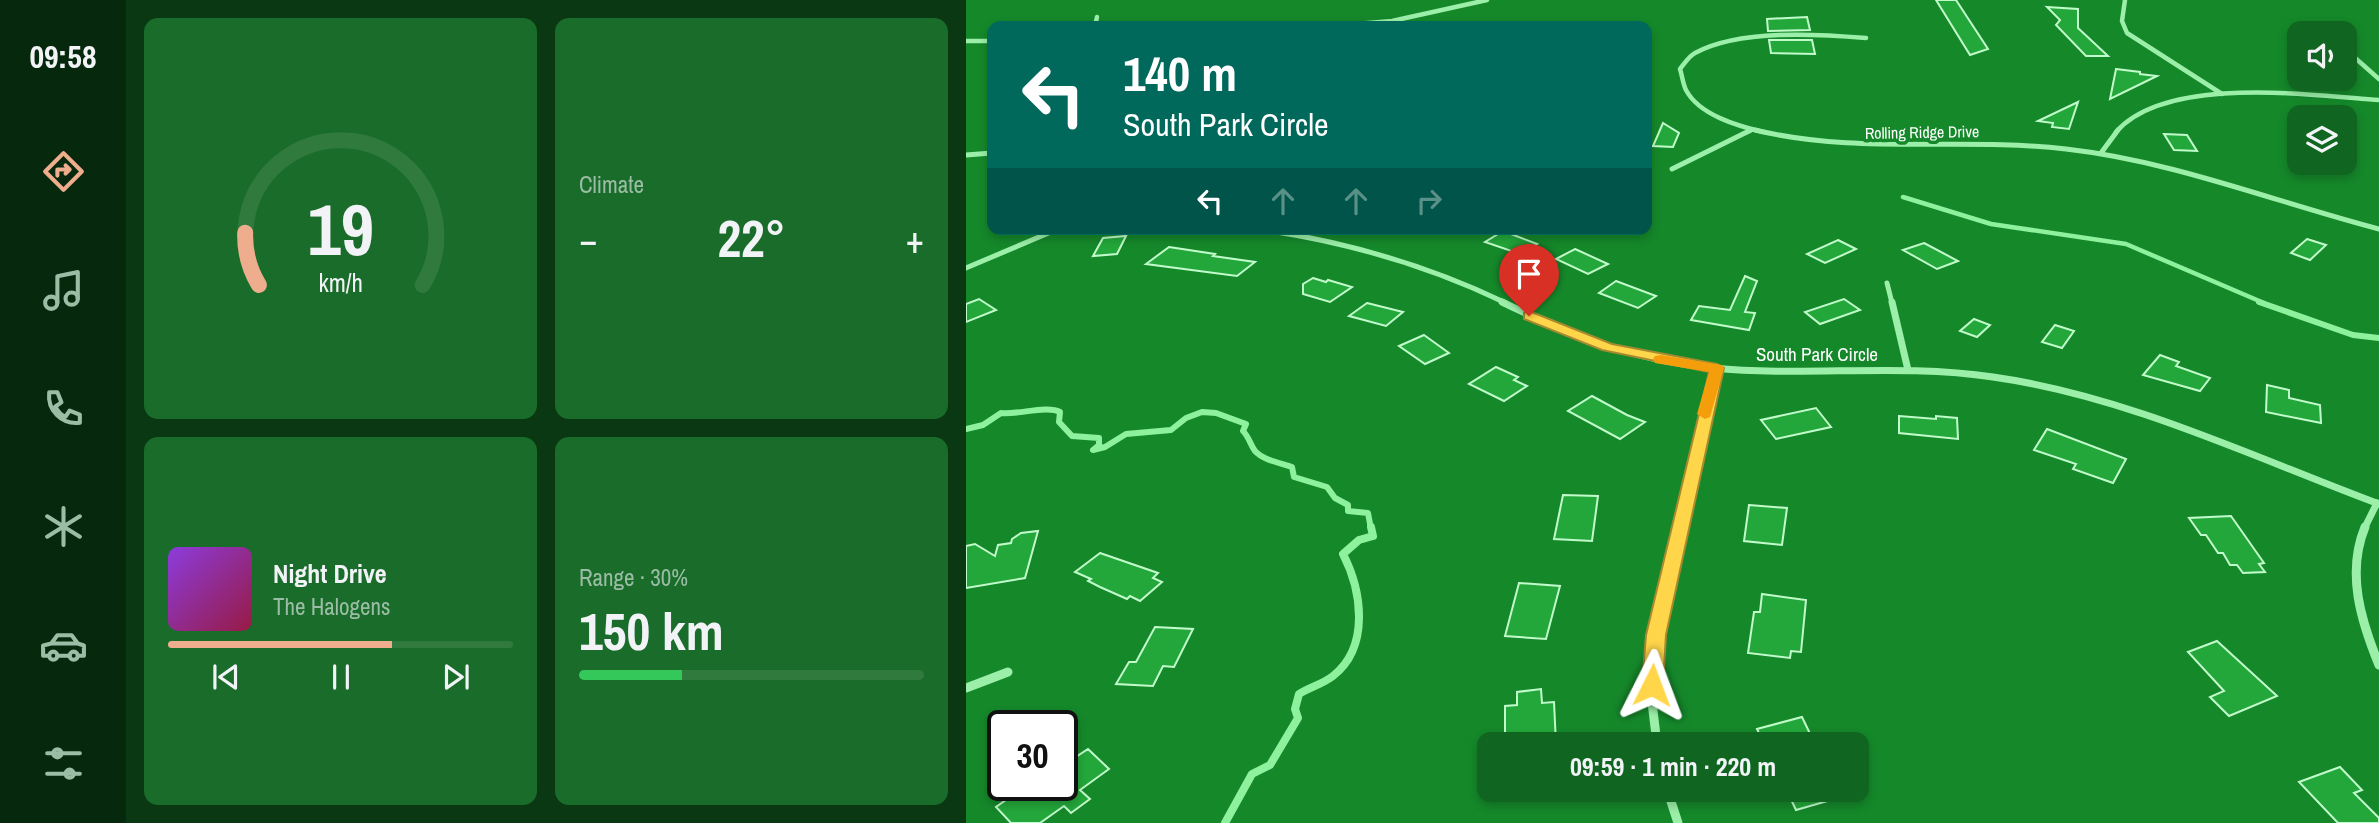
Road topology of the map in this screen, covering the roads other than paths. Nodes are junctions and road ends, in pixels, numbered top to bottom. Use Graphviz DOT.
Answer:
graph roads {
  1 [pos="1488,0"];
  2 [pos="2125,0"];
  3 [pos="1097,17"];
  4 [pos="1096,21"];
  5 [pos="1392,21"];
  6 [pos="1866,38"];
  7 [pos="966,41"];
  8 [pos="987,41"];
  9 [pos="2357,60"];
  10 [pos="2379,79"];
  11 [pos="2223,94"];
  12 [pos="2379,100"];
  13 [pos="1751,129"];
  14 [pos="987,153"];
  15 [pos="2101,153"];
  16 [pos="966,155"];
  17 [pos="1672,169"];
  18 [pos="2379,229"];
  19 [pos="1044,235"];
  20 [pos="1290,235"];
  21 [pos="966,268"];
  22 [pos="1887,283"];
  23 [pos="1717,368"];
  24 [pos="1908,370"];
  25 [pos="2378,504"];
  26 [pos="2379,665"];
  27 [pos="1008,673"];
  28 [pos="966,688"];
  29 [pos="1656,732"];
  30 [pos="1671,802"];
  31 [pos="1678,823"];
  1 -- 5 [label="street"];
  2 -- 11 [label="street"];
  3 -- 4 [label="street"];
  6 -- 13 [label="street, Rolling Ridge Drive"];
  7 -- 8 [label="street"];
  9 -- 10 [label="street"];
  11 -- 12 [label="street"];
  11 -- 15 [label="street"];
  13 -- 15 [label="street, Rolling Ridge Drive"];
  13 -- 17 [label="street"];
  14 -- 16 [label="street"];
  15 -- 18 [label="street, Rolling Ridge Drive"];
  19 -- 21 [label="street"];
  20 -- 23 [label="street, South Park Circle"];
  22 -- 24 [label="street"];
  23 -- 24 [label="street, South Park Circle"];
  23 -- 29 [label="street"];
  24 -- 25 [label="street, South Park Circle"];
  25 -- 26 [label="street"];
  27 -- 28 [label="street"];
  30 -- 31 [label="street"];
}
